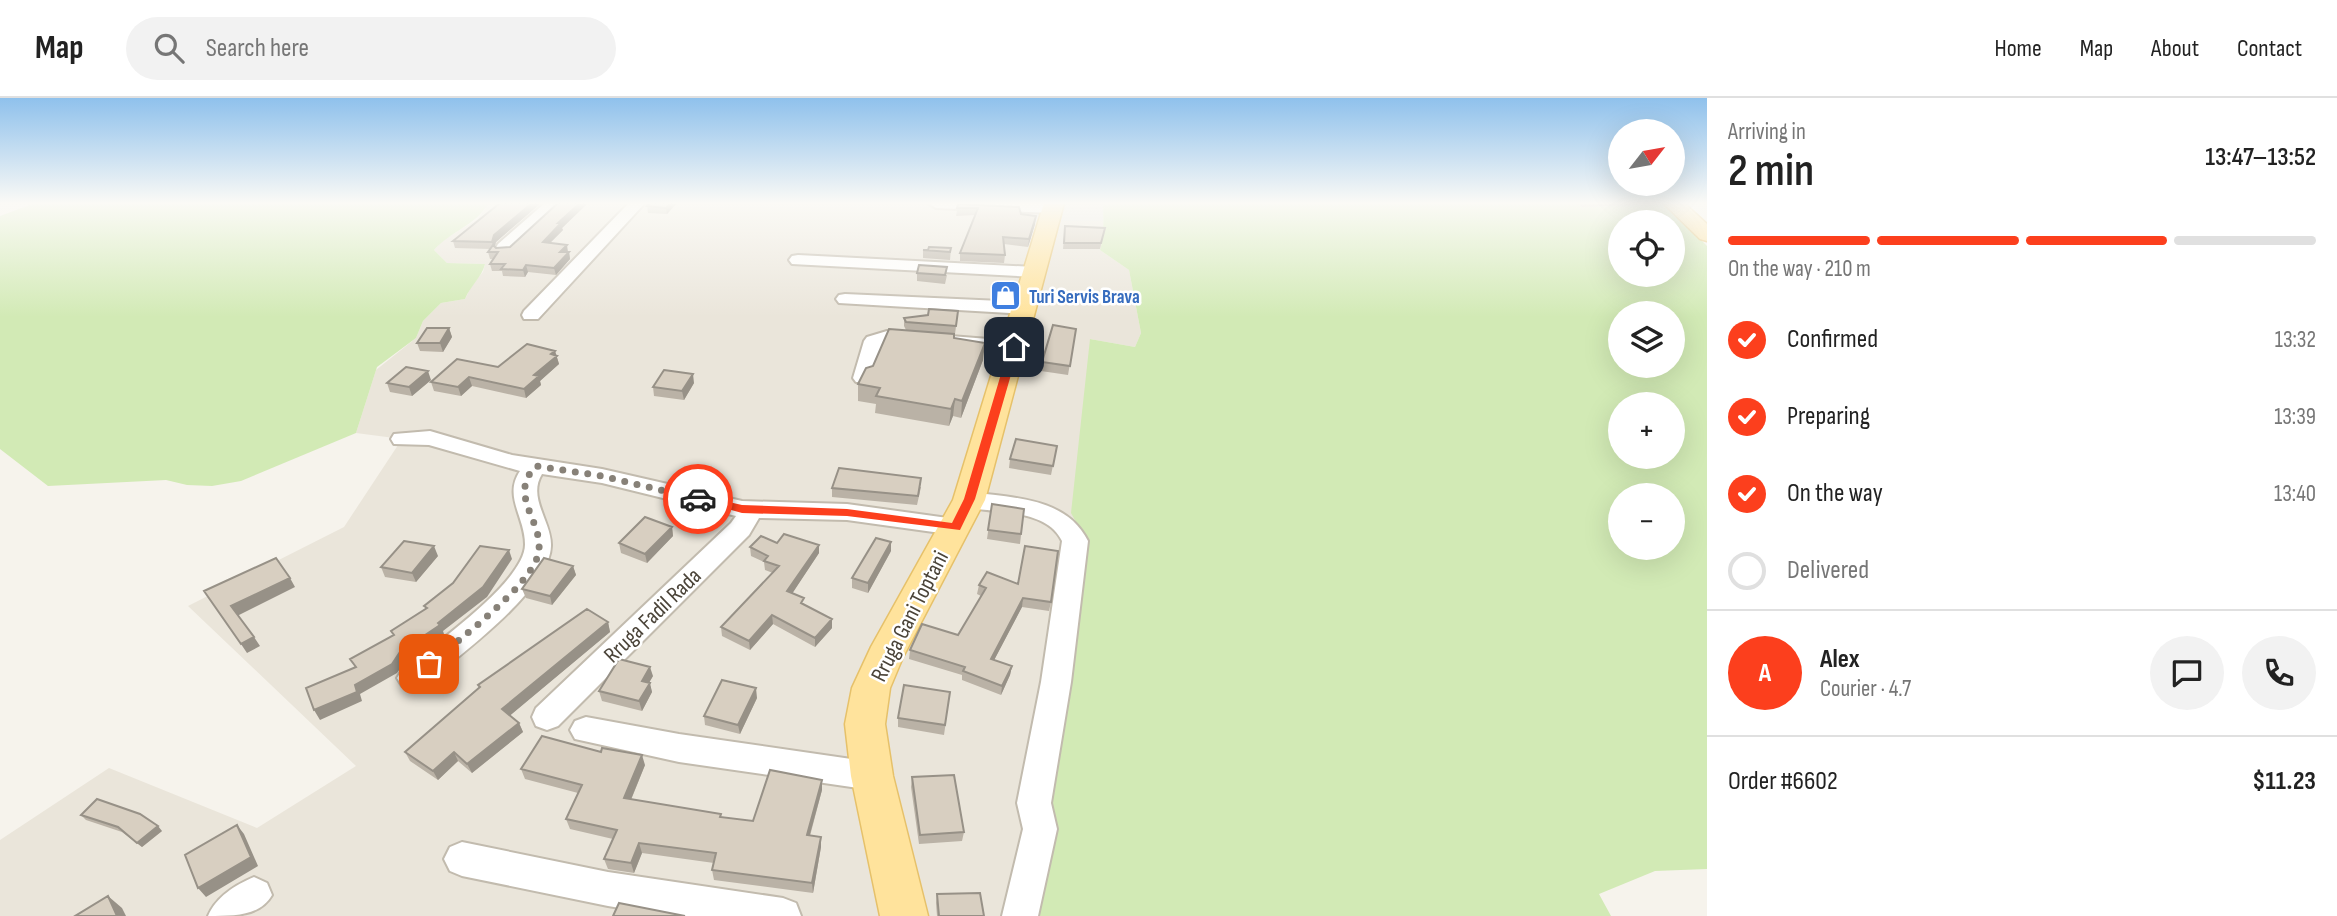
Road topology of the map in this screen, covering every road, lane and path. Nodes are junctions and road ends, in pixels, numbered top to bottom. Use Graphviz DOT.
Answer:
graph roads {
  1 [pos="512,241"];
  2 [pos="601,241"];
  3 [pos="1043,241"];
  4 [pos="504,248"];
  5 [pos="798,260"];
  6 [pos="1035,272"];
  7 [pos="845,299"];
  8 [pos="1025,308"];
  9 [pos="531,315"];
  10 [pos="1014,347"];
  11 [pos="863,378"];
  12 [pos="402,439"];
  13 [pos="536,466"];
  14 [pos="752,509"];
  15 [pos="962,513"];
  16 [pos="412,678"];
  17 [pos="547,717"];
  18 [pos="586,730"];
  19 [pos="872,776"];
  20 [pos="462,859"];
  21 [pos="783,916"];
  22 [pos="904,916"];
  23 [pos="1020,916"];
  1 -- 4 [label="street"];
  2 -- 9 [label="street"];
  3 -- 6 [label="main road, Rruga Gani Toptani"];
  5 -- 6 [label="street"];
  6 -- 8 [label="main road, Rruga Gani Toptani"];
  7 -- 8 [label="street"];
  8 -- 10 [label="main road, Rruga Gani Toptani"];
  10 -- 11 [label="street"];
  10 -- 15 [label="main road, Rruga Gani Toptani"];
  12 -- 13 [label="street"];
  13 -- 14 [label="street"];
  13 -- 16 [label="street"];
  14 -- 15 [label="street"];
  14 -- 17 [label="street, Rruga Fadil Rada"];
  15 -- 19 [label="main road, Rruga Gani Toptani"];
  15 -- 23 [label="street"];
  18 -- 19 [label="street"];
  19 -- 22 [label="main road, Rruga Gani Toptani"];
  20 -- 21 [label="street"];
}
